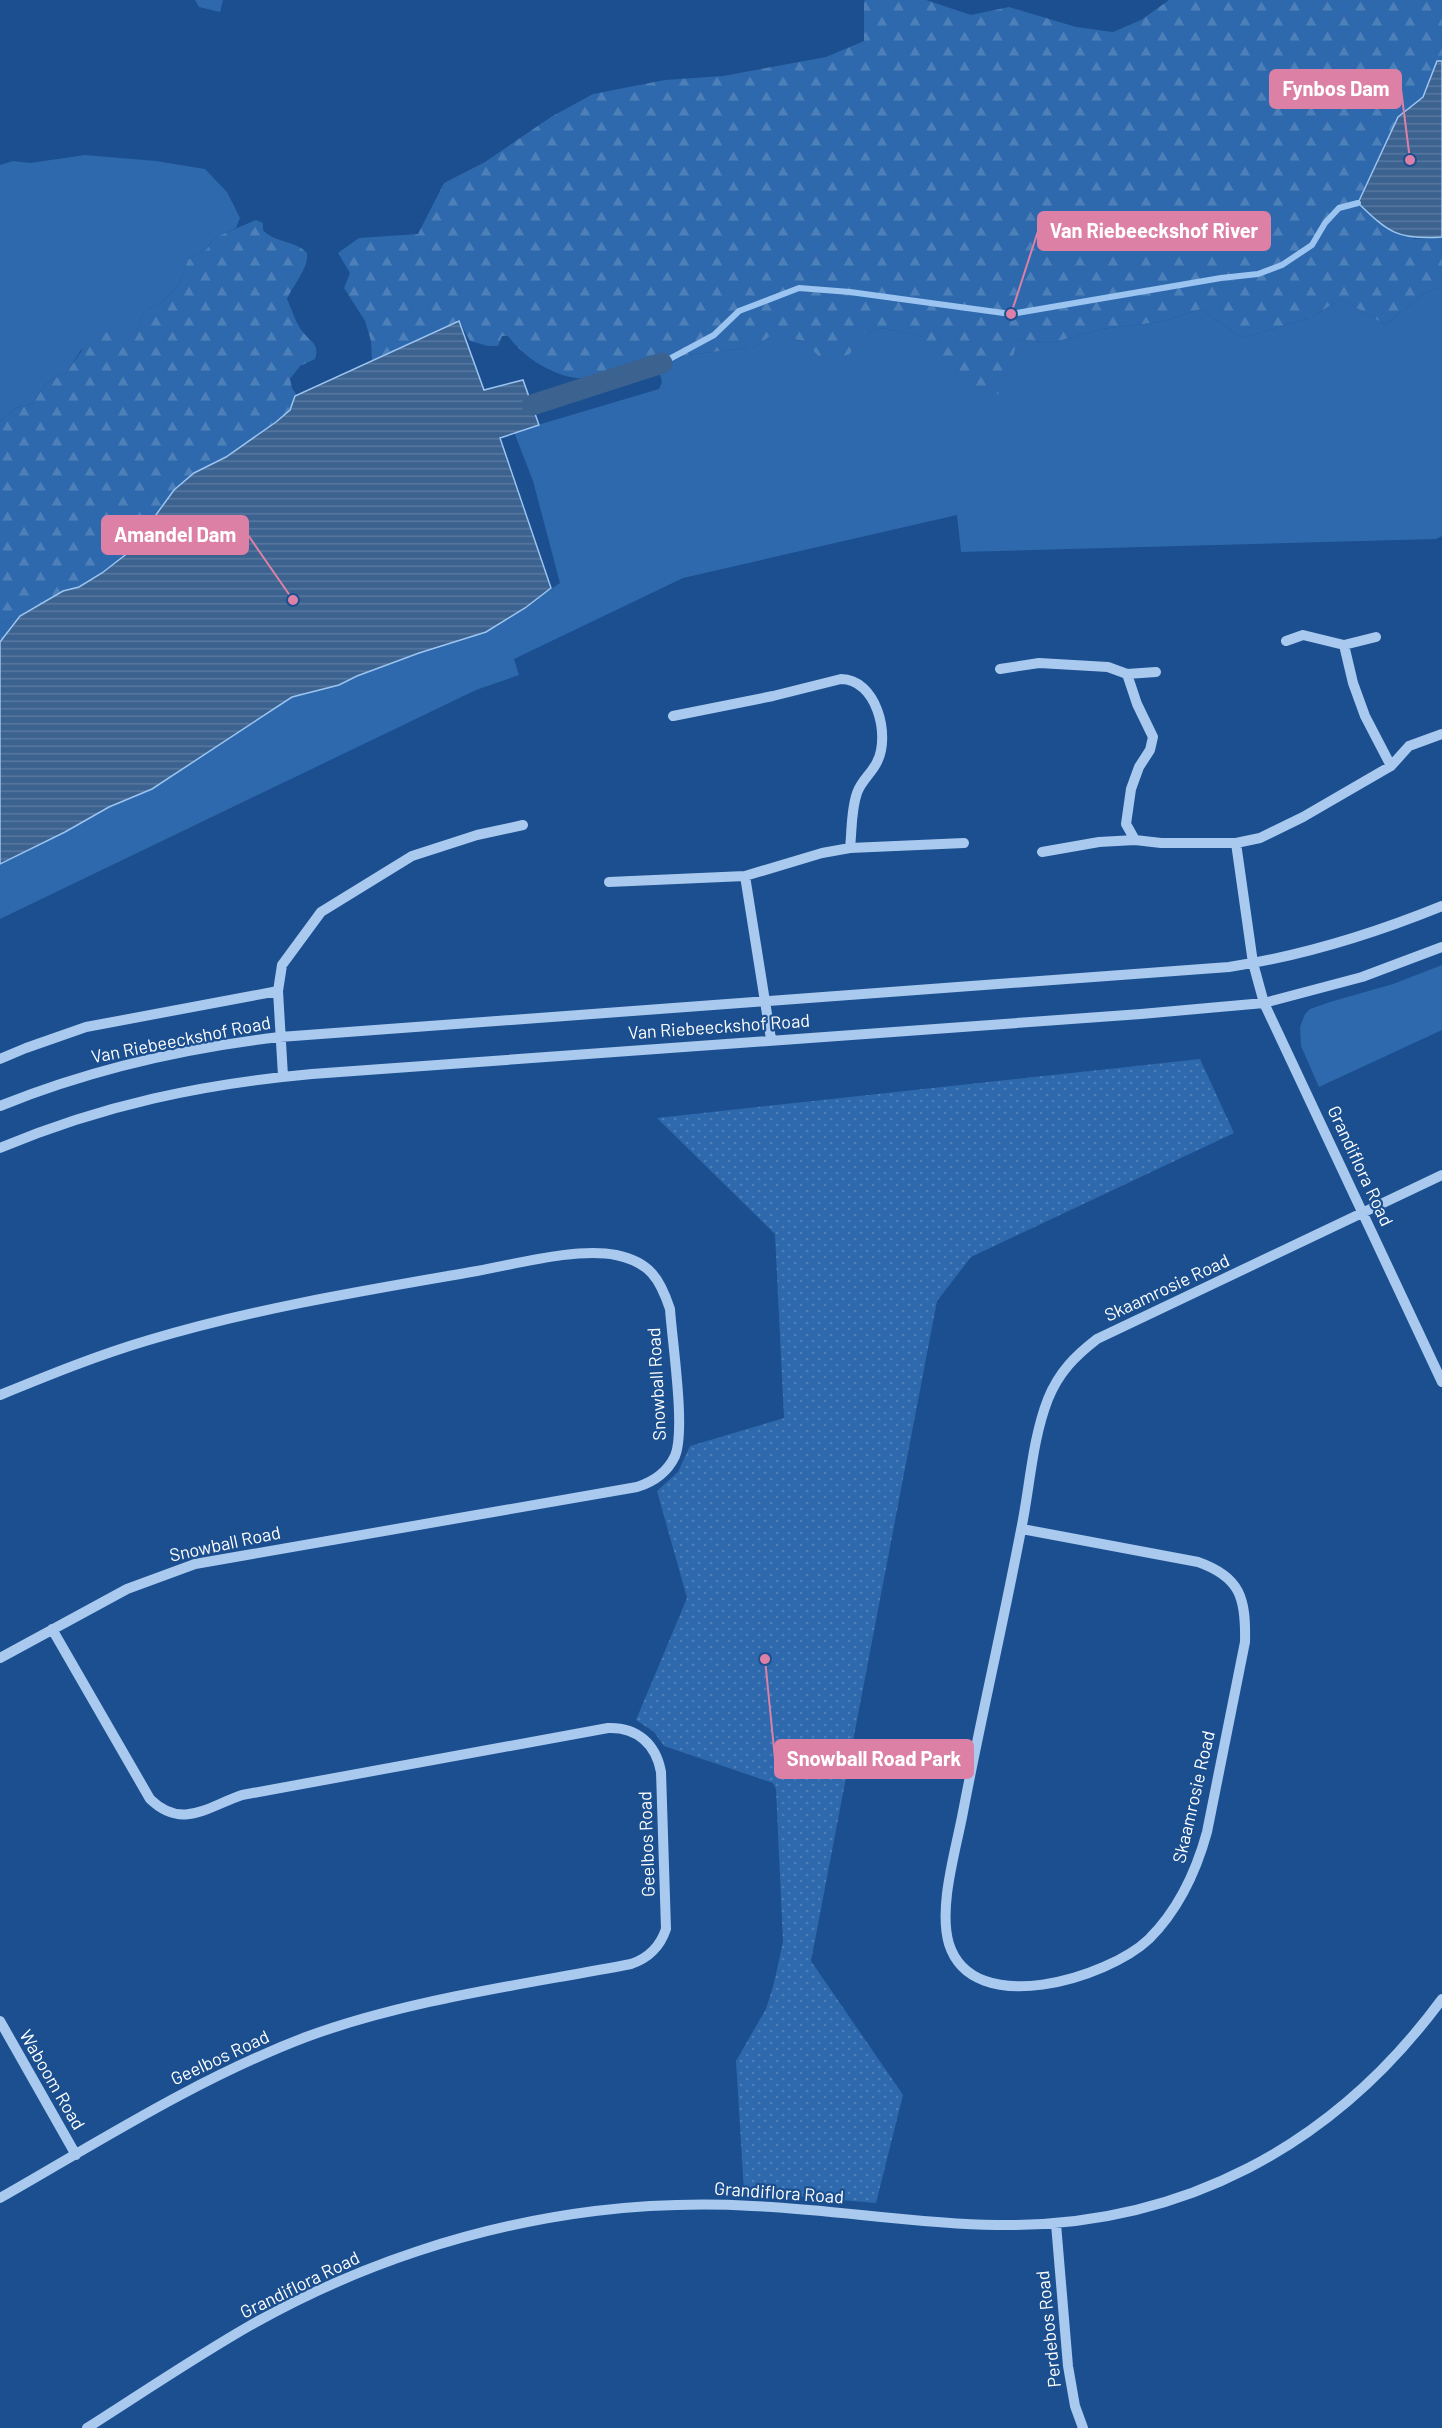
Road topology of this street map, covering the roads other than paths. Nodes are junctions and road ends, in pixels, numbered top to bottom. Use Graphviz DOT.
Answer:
graph roads {
  1 [pos="1376,637"];
  2 [pos="1286,641"];
  3 [pos="1344,645"];
  4 [pos="1000,669"];
  5 [pos="1156,672"];
  6 [pos="1127,674"];
  7 [pos="673,717"];
  8 [pos="1442,734"];
  9 [pos="1391,766"];
  10 [pos="522,825"];
  11 [pos="1135,840"];
  12 [pos="964,843"];
  13 [pos="1236,843"];
  14 [pos="850,848"];
  15 [pos="1042,852"];
  16 [pos="745,876"];
  17 [pos="609,882"];
  18 [pos="1442,906"];
  19 [pos="1442,947"];
  20 [pos="1253,963"];
  21 [pos="278,991"];
  22 [pos="766,1001"];
  23 [pos="1264,1003"];
  24 [pos="280,1037"];
  25 [pos="771,1040"];
  26 [pos="0,1059"];
  27 [pos="283,1076"];
  28 [pos="0,1106"];
  29 [pos="0,1148"];
  30 [pos="1442,1175"];
  31 [pos="1364,1212"];
  32 [pos="1442,1382"];
  33 [pos="0,1395"];
  34 [pos="1022,1529"];
  35 [pos="52,1629"];
  36 [pos="0,1658"];
  37 [pos="1442,1999"];
  38 [pos="0,2022"];
  39 [pos="76,2154"];
  40 [pos="0,2198"];
  41 [pos="1056,2224"];
  42 [pos="87,2428"];
  43 [pos="1083,2428"];
  1 -- 3 [label="street"];
  2 -- 3 [label="street"];
  3 -- 9 [label="street"];
  4 -- 6 [label="street"];
  5 -- 6 [label="street"];
  6 -- 11 [label="street"];
  7 -- 14 [label="street"];
  8 -- 9 [label="street"];
  9 -- 13 [label="street"];
  10 -- 21 [label="street"];
  11 -- 13 [label="street"];
  11 -- 15 [label="street"];
  12 -- 14 [label="street"];
  13 -- 20 [label="street, Grandiflora Road"];
  14 -- 16 [label="street"];
  16 -- 17 [label="street"];
  16 -- 22 [label="street"];
  18 -- 20 [label="street, Van Riebeeckshof Road"];
  19 -- 23 [label="street, Van Riebeeckshof Road"];
  20 -- 22 [label="street, Van Riebeeckshof Road"];
  20 -- 23 [label="street, Grandiflora Road"];
  21 -- 24 [label="street"];
  21 -- 26 [label="street"];
  22 -- 24 [label="street, Van Riebeeckshof Road"];
  22 -- 25 [label="street"];
  23 -- 25 [label="street, Van Riebeeckshof Road"];
  23 -- 31 [label="street, Grandiflora Road"];
  24 -- 27 [label="street"];
  24 -- 28 [label="street, Van Riebeeckshof Road"];
  25 -- 27 [label="street, Van Riebeeckshof Road"];
  27 -- 29 [label="street, Van Riebeeckshof Road"];
  30 -- 31 [label="street, Skaamrosie Road"];
  31 -- 32 [label="street, Grandiflora Road"];
  31 -- 34 [label="street, Skaamrosie Road"];
  33 -- 35 [label="street, Snowball Road"];
  34 -- 34 [label="street, Skaamrosie Road"];
  35 -- 36 [label="street, Snowball Road"];
  35 -- 39 [label="street, Geelbos Road"];
  37 -- 41 [label="street, Grandiflora Road"];
  38 -- 39 [label="street, Waboom Road"];
  39 -- 40 [label="street, Geelbos Road"];
  41 -- 42 [label="street, Grandiflora Road"];
  41 -- 43 [label="street, Perdebos Road"];
}
